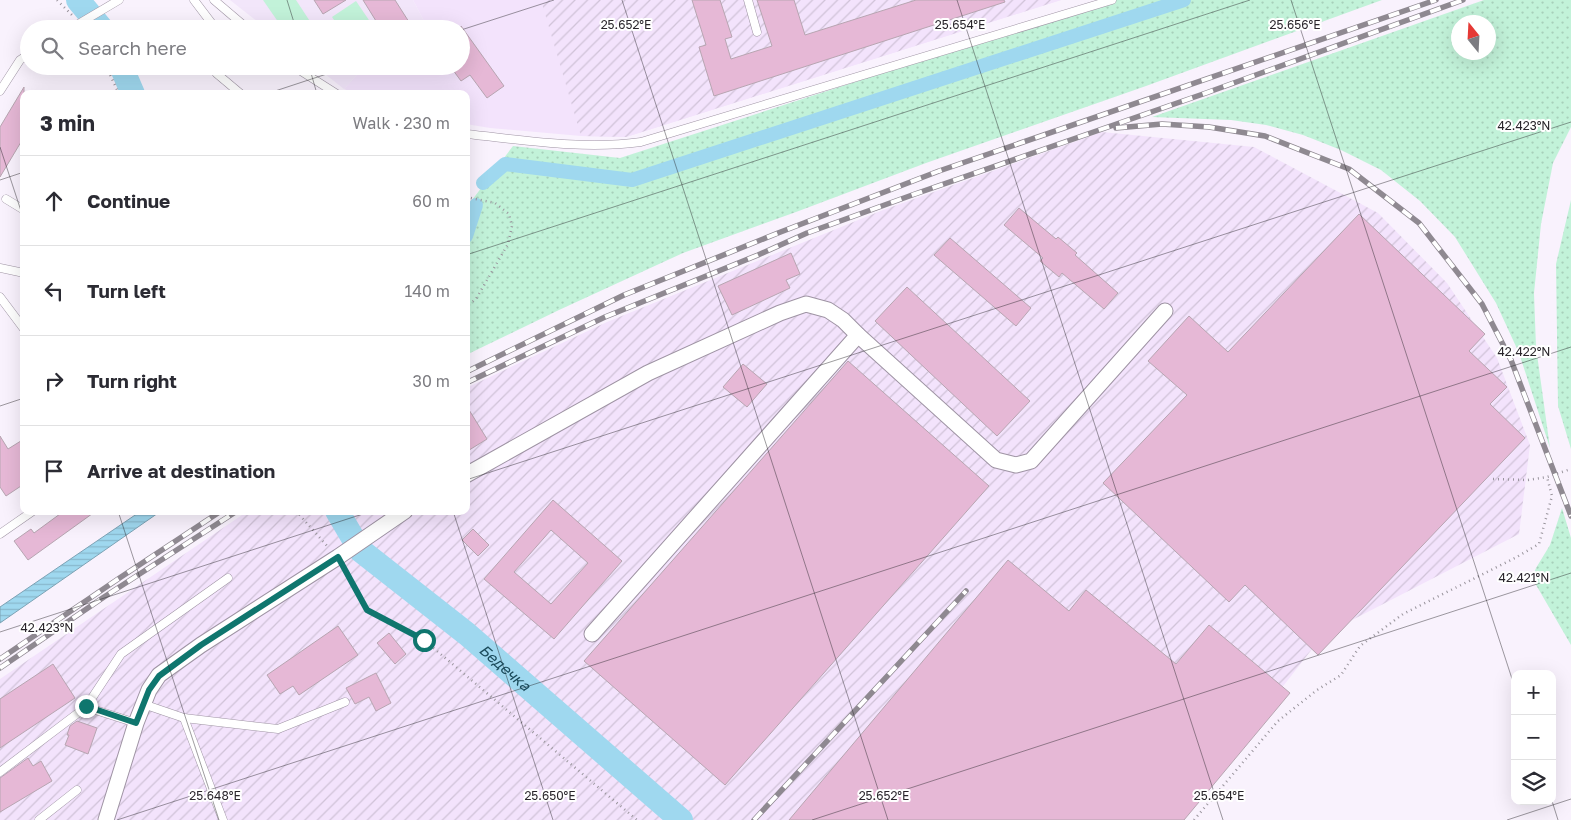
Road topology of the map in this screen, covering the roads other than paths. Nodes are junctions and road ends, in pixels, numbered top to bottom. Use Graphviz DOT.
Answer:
graph roads {
  1 [pos="194,0"];
  2 [pos="214,0"];
  3 [pos="748,0"];
  4 [pos="1112,0"];
  5 [pos="117,1"];
  6 [pos="85,20"];
  7 [pos="209,20"];
  8 [pos="237,20"];
  9 [pos="757,32"];
  10 [pos="20,60"];
  11 [pos="217,75"];
  12 [pos="307,75"];
  13 [pos="236,90"];
  14 [pos="331,90"];
  15 [pos="0,91"];
  16 [pos="470,134"];
  17 [pos="6,199"];
  18 [pos="20,208"];
  19 [pos="0,268"];
  20 [pos="20,272"];
  21 [pos="0,297"];
  22 [pos="1165,311"];
  23 [pos="20,324"];
  24 [pos="858,336"];
  25 [pos="470,473"];
  26 [pos="27,515"];
  27 [pos="399,515"];
  28 [pos="0,534"];
  29 [pos="228,578"];
  30 [pos="592,634"];
  31 [pos="345,702"];
  32 [pos="144,704"];
  33 [pos="86,706"];
  34 [pos="184,718"];
  35 [pos="136,723"];
  36 [pos="0,772"];
  37 [pos="77,790"];
  38 [pos="39,820"];
  39 [pos="106,820"];
  40 [pos="223,820"];
  1 -- 7 [label="lane"];
  2 -- 8 [label="lane"];
  3 -- 9 [label="lane"];
  4 -- 16 [label="lane"];
  5 -- 6 [label="lane"];
  10 -- 15 [label="lane"];
  11 -- 13 [label="lane"];
  12 -- 14 [label="lane"];
  17 -- 18 [label="lane"];
  19 -- 20 [label="lane"];
  21 -- 23 [label="lane"];
  22 -- 24 [label="street"];
  24 -- 25 [label="street"];
  24 -- 30 [label="street"];
  26 -- 28 [label="lane"];
  27 -- 32 [label="street"];
  29 -- 33 [label="lane"];
  31 -- 34 [label="lane"];
  32 -- 34 [label="lane"];
  32 -- 35 [label="street"];
  33 -- 35 [label="lane"];
  33 -- 36 [label="lane"];
  34 -- 40 [label="lane"];
  35 -- 39 [label="street"];
  37 -- 38 [label="lane"];
}
